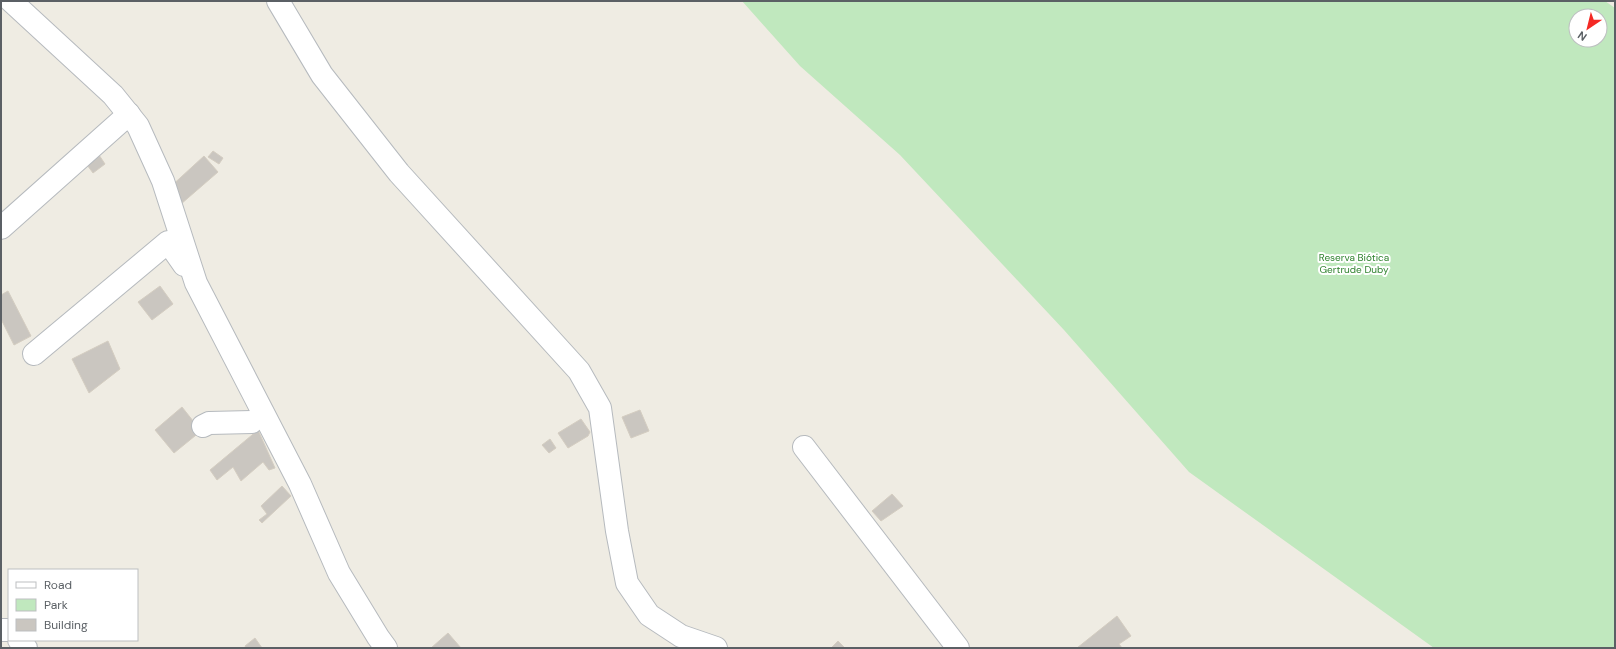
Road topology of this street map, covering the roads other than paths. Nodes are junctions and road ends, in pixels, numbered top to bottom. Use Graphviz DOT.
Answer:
graph roads {
  1 [pos="278,1"];
  2 [pos="8,6"];
  3 [pos="129,114"];
  4 [pos="1,228"];
  5 [pos="196,283"];
  6 [pos="34,354"];
  7 [pos="252,422"];
  8 [pos="203,426"];
  9 [pos="804,447"];
  10 [pos="386,648"];
  11 [pos="716,648"];
  12 [pos="958,648"];
  1 -- 11 [label="street"];
  2 -- 3 [label="street"];
  3 -- 4 [label="street"];
  3 -- 5 [label="street"];
  5 -- 6 [label="street"];
  5 -- 10 [label="street"];
  7 -- 8 [label="street"];
  9 -- 12 [label="street"];
}
